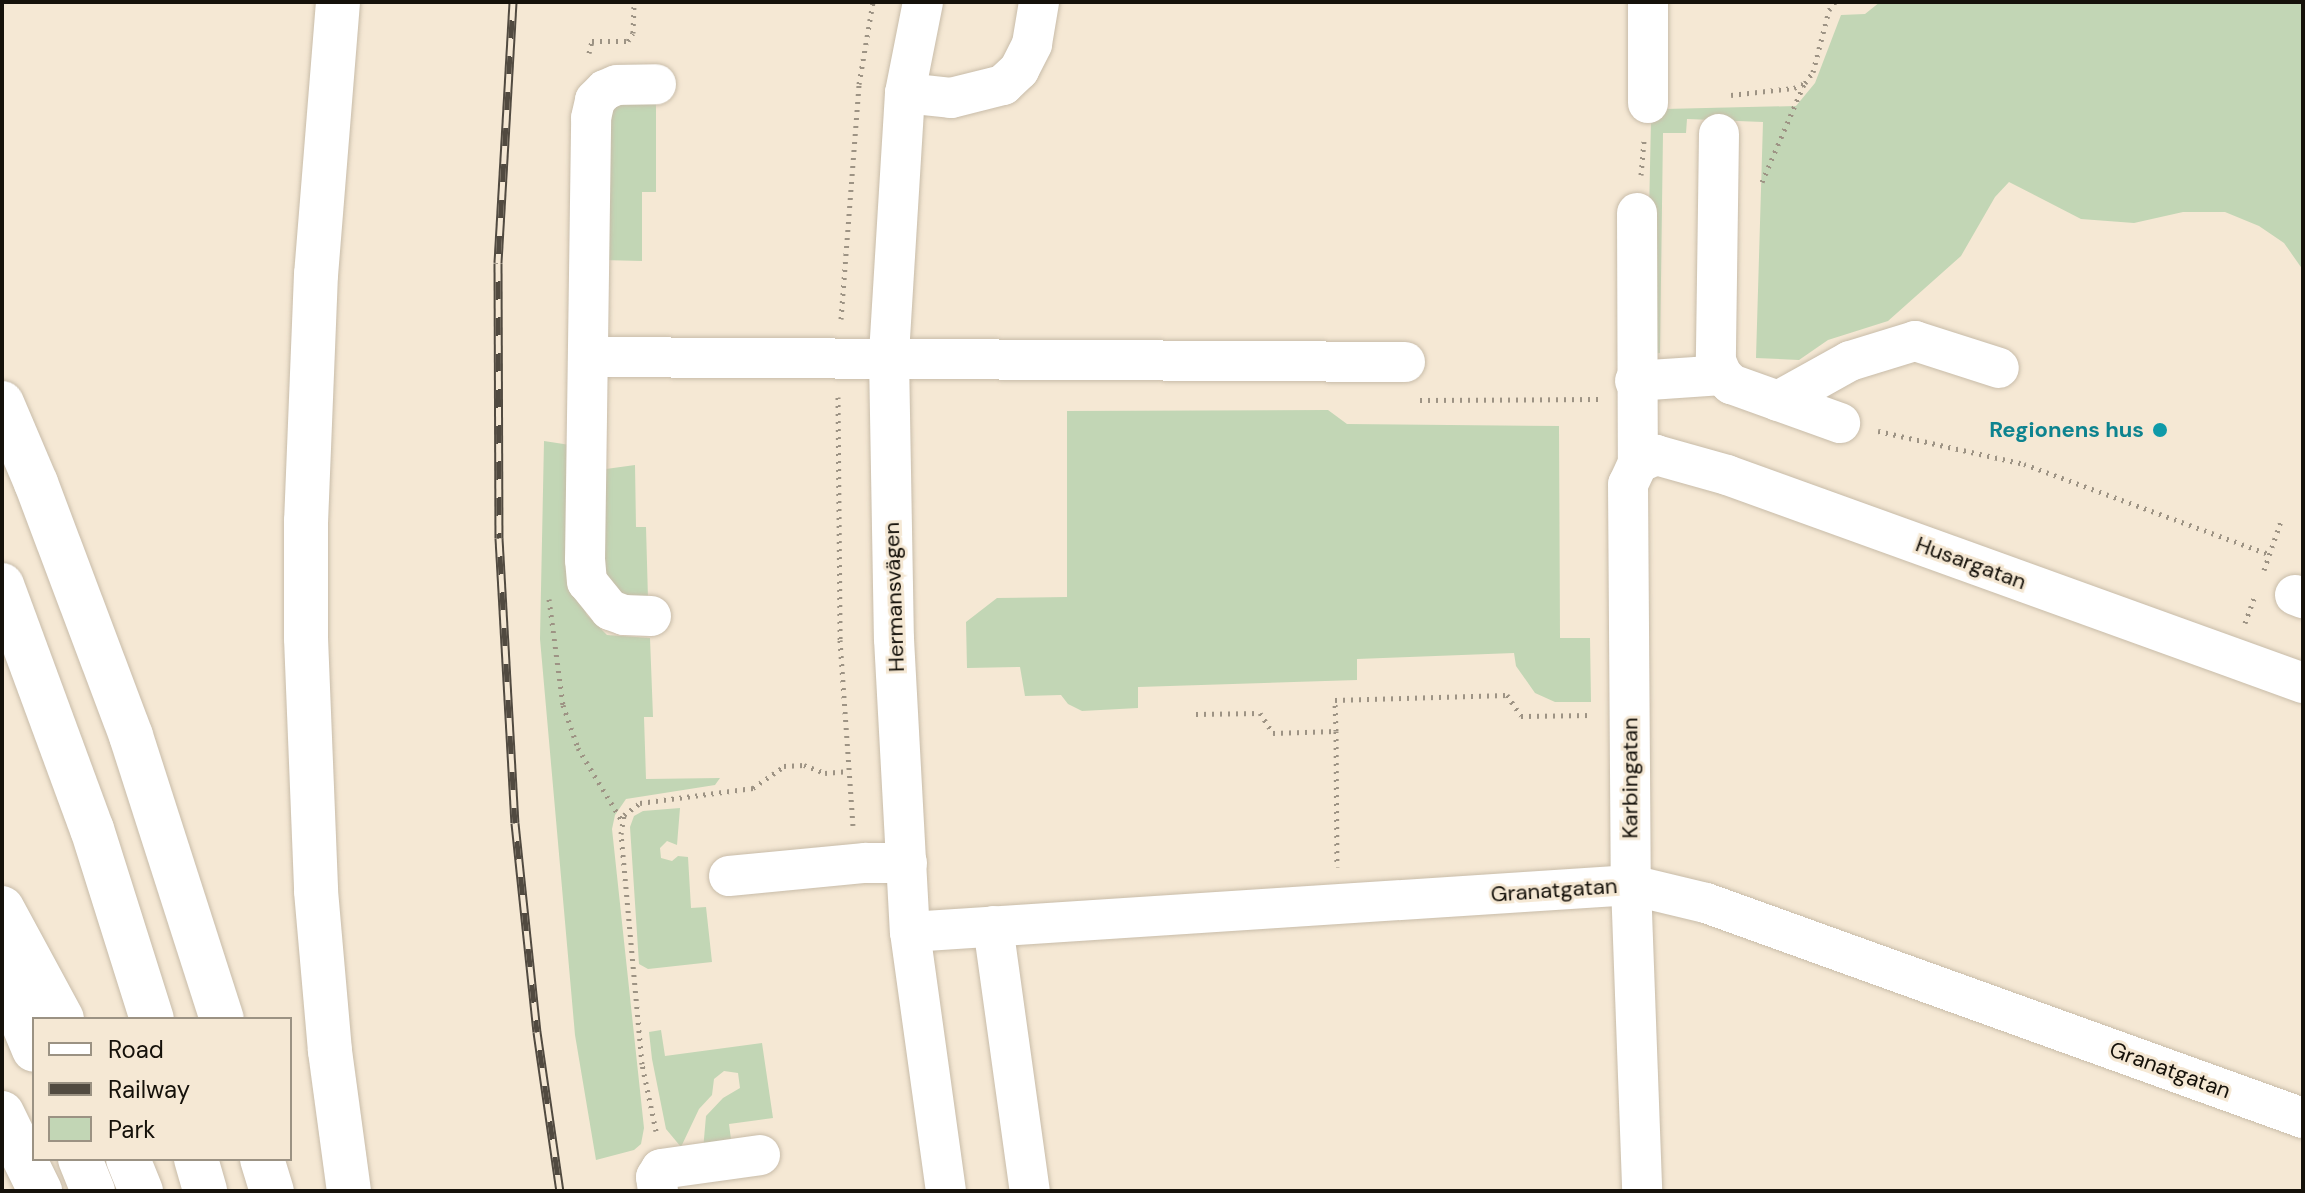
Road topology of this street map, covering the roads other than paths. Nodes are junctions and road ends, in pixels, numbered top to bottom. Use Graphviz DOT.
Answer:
graph roads {
  1 [pos="338,2"];
  2 [pos="923,2"];
  3 [pos="1039,2"];
  4 [pos="1648,2"];
  5 [pos="656,84"];
  6 [pos="905,93"];
  7 [pos="1648,103"];
  8 [pos="1720,115"];
  9 [pos="1637,213"];
  10 [pos="588,357"];
  11 [pos="889,357"];
  12 [pos="1405,362"];
  13 [pos="1999,368"];
  14 [pos="1722,375"];
  15 [pos="1635,390"];
  16 [pos="1778,401"];
  17 [pos="2,403"];
  18 [pos="1840,423"];
  19 [pos="1638,463"];
  20 [pos="2,585"];
  21 [pos="651,616"];
  22 [pos="2303,683"];
  23 [pos="907,863"];
  24 [pos="729,876"];
  25 [pos="1631,885"];
  26 [pos="2,908"];
  27 [pos="993,926"];
  28 [pos="910,932"];
  29 [pos="2,973"];
  30 [pos="61,1017"];
  31 [pos="151,1017"];
  32 [pos="221,1017"];
  33 [pos="32,1045"];
  34 [pos="2,1113"];
  35 [pos="2303,1118"];
  36 [pos="760,1155"];
  37 [pos="81,1161"];
  38 [pos="129,1161"];
  39 [pos="197,1161"];
  40 [pos="263,1161"];
  41 [pos="659,1180"];
  42 [pos="40,1191"];
  43 [pos="93,1191"];
  44 [pos="141,1191"];
  45 [pos="205,1191"];
  46 [pos="272,1191"];
  47 [pos="349,1191"];
  48 [pos="946,1191"];
  49 [pos="1030,1191"];
  50 [pos="1642,1191"];
  1 -- 47 [label="highway"];
  2 -- 6 [label="street, Hermansvägen"];
  3 -- 6 [label="street"];
  4 -- 7 [label="street"];
  5 -- 10 [label="street"];
  6 -- 11 [label="street, Hermansvägen"];
  8 -- 14 [label="street"];
  9 -- 15 [label="street, Karbingatan"];
  10 -- 11 [label="street"];
  10 -- 21 [label="street"];
  11 -- 12 [label="street"];
  11 -- 23 [label="street, Hermansvägen"];
  13 -- 16 [label="street"];
  14 -- 15 [label="street"];
  14 -- 16 [label="street"];
  15 -- 19 [label="street, Karbingatan"];
  16 -- 18 [label="street"];
  17 -- 32 [label="highway"];
  19 -- 22 [label="street, Husargatan"];
  19 -- 25 [label="street, Karbingatan"];
  20 -- 31 [label="highway"];
  23 -- 24 [label="street"];
  23 -- 28 [label="street, Hermansvägen"];
  25 -- 27 [label="street, Granatgatan"];
  25 -- 35 [label="street, Granatgatan"];
  25 -- 50 [label="street, Karbingatan"];
  26 -- 30 [label="highway"];
  27 -- 28 [label="street, Granatgatan"];
  27 -- 49 [label="street"];
  28 -- 48 [label="street, Hermansvägen"];
  29 -- 33 [label="highway"];
  34 -- 42 [label="highway"];
  36 -- 41 [label="street"];
  37 -- 43 [label="highway"];
  38 -- 44 [label="highway"];
  39 -- 45 [label="highway"];
  40 -- 46 [label="highway"];
}
